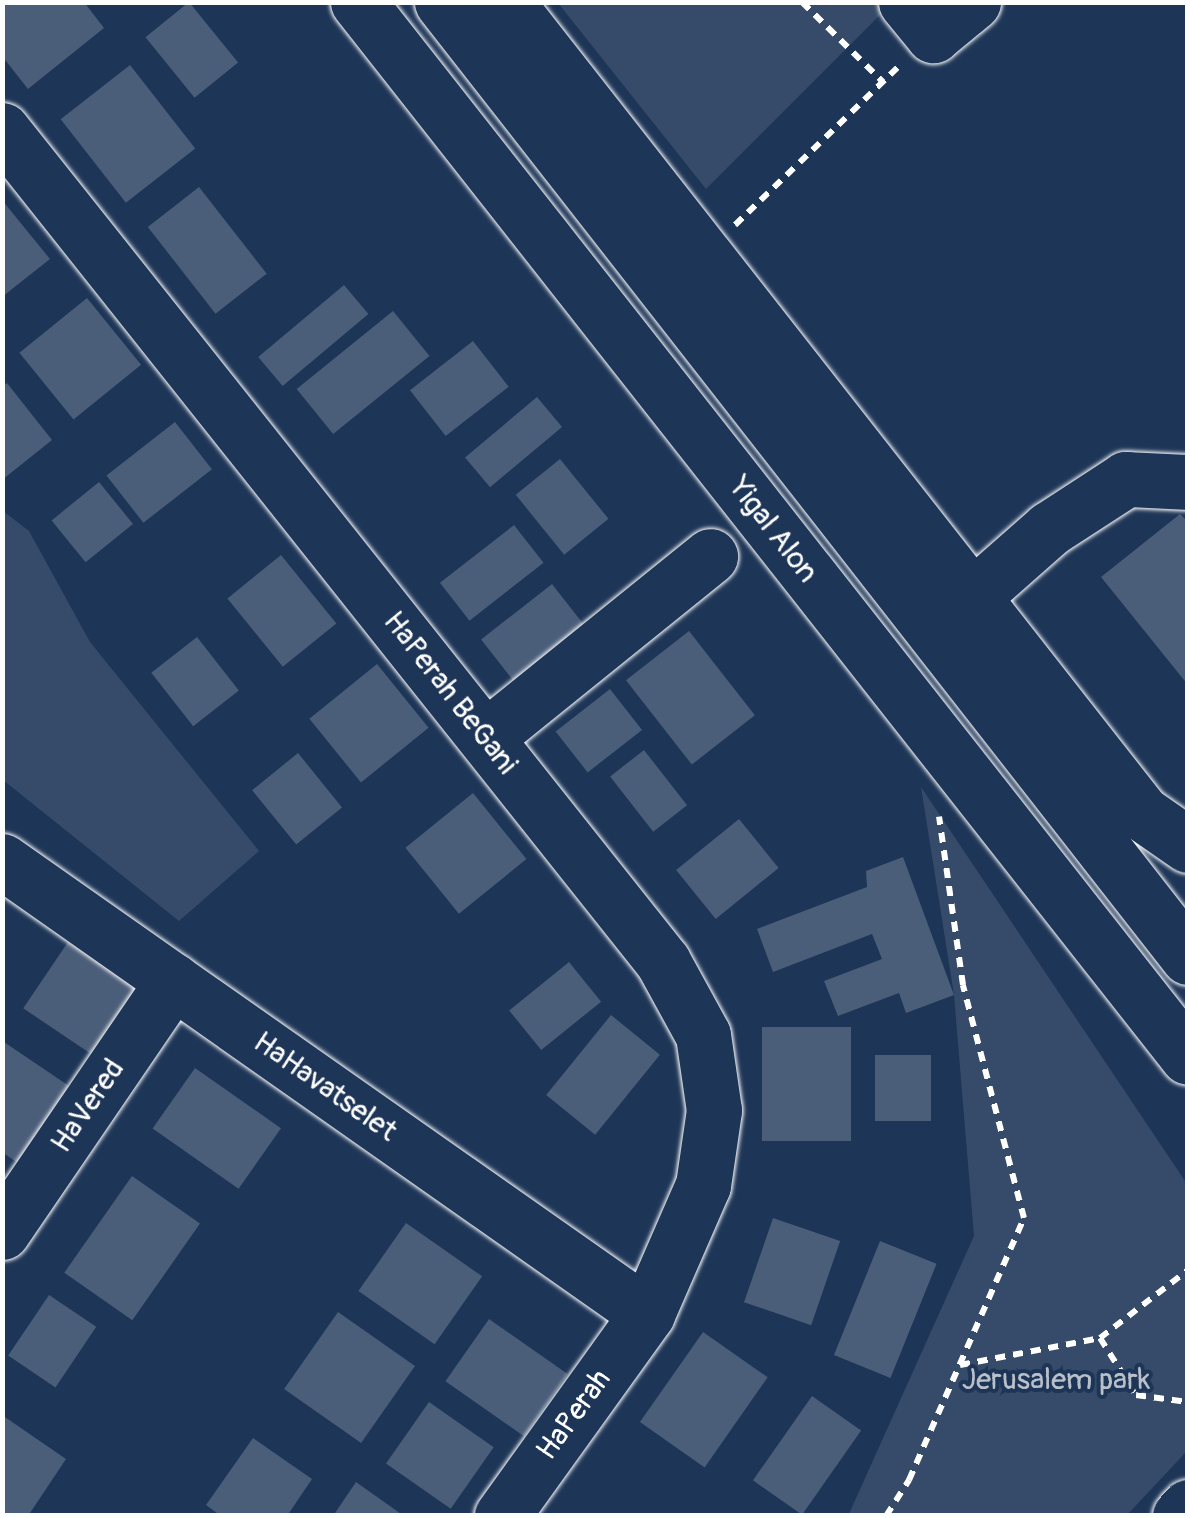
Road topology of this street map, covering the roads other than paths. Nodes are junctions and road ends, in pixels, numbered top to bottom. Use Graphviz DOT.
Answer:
graph roads {
  1 [pos="358,2"];
  2 [pos="442,2"];
  3 [pos="506,2"];
  4 [pos="2,130"];
  5 [pos="1188,482"];
  6 [pos="710,556"];
  7 [pos="972,596"];
  8 [pos="486,738"];
  9 [pos="1188,845"];
  10 [pos="2,860"];
  11 [pos="1188,956"];
  12 [pos="173,980"];
  13 [pos="1188,1057"];
  14 [pos="2,1232"];
  15 [pos="646,1314"];
  16 [pos="1188,1507"];
  17 [pos="502,1516"];
  18 [pos="1180,1516"];
  1 -- 13 [label="street, Yigal Alon"];
  2 -- 11 [label="street, Yigal Alon"];
  3 -- 7 [label="street"];
  4 -- 8 [label="street, HaPerah BeGani"];
  5 -- 7 [label="street"];
  6 -- 8 [label="street"];
  7 -- 9 [label="street"];
  8 -- 15 [label="street, HaPerah BeGani"];
  10 -- 12 [label="street, HaHavatselet"];
  12 -- 14 [label="street, HaVered"];
  12 -- 15 [label="street, HaHavatselet"];
  15 -- 17 [label="street, HaPerah"];
  16 -- 18 [label="street"];
}
